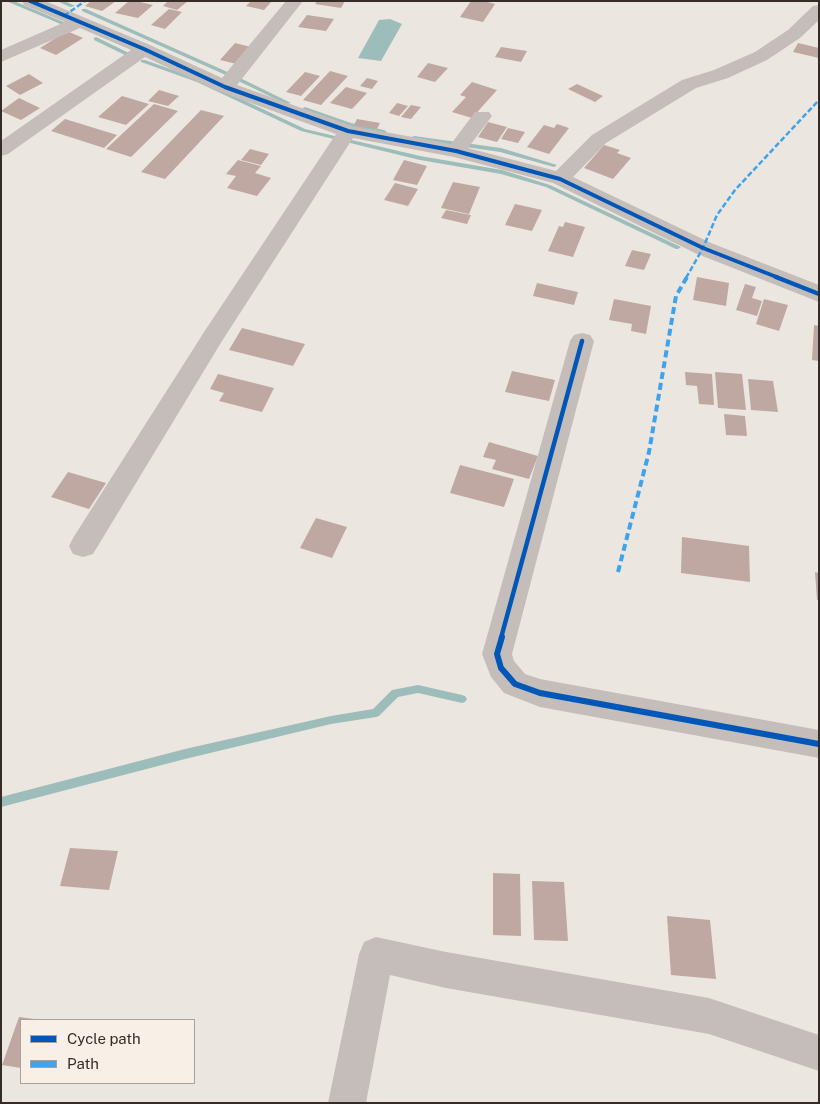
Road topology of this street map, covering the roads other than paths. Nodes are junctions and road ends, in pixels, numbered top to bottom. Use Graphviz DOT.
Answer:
graph roads {
  1 [pos="30,1"];
  2 [pos="295,1"];
  3 [pos="819,10"];
  4 [pos="79,22"];
  5 [pos="144,49"];
  6 [pos="1,57"];
  7 [pos="232,79"];
  8 [pos="482,116"];
  9 [pos="344,137"];
  10 [pos="460,146"];
  11 [pos="1,150"];
  12 [pos="560,179"];
  13 [pos="819,294"];
  14 [pos="582,341"];
  15 [pos="83,546"];
  16 [pos="819,744"];
  17 [pos="819,1052"];
  18 [pos="347,1103"];
  1 -- 4 [label="street"];
  2 -- 7 [label="street"];
  3 -- 12 [label="street"];
  4 -- 5 [label="street"];
  4 -- 6 [label="street"];
  5 -- 7 [label="street"];
  5 -- 11 [label="street"];
  7 -- 9 [label="street"];
  8 -- 10 [label="street"];
  9 -- 10 [label="street"];
  9 -- 15 [label="street"];
  10 -- 12 [label="street"];
  12 -- 13 [label="street"];
  14 -- 16 [label="street"];
  17 -- 18 [label="street"];
}
